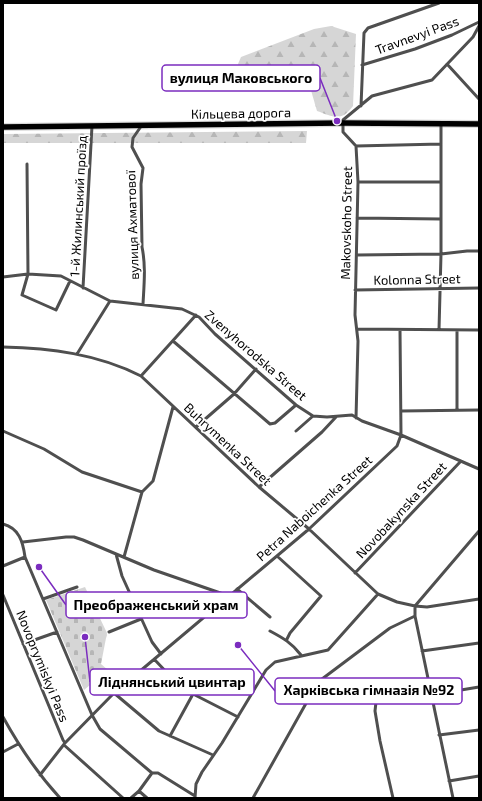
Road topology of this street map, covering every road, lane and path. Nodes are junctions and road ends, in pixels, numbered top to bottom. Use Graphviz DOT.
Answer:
graph roads {
  1 [pos="439,3"];
  2 [pos="479,22"];
  3 [pos="479,26"];
  4 [pos="362,64"];
  5 [pos="447,64"];
  6 [pos="479,99"];
  7 [pos="361,106"];
  8 [pos="342,123"];
  9 [pos="479,124"];
  10 [pos="142,125"];
  11 [pos="441,125"];
  12 [pos="92,126"];
  13 [pos="3,127"];
  14 [pos="441,144"];
  15 [pos="356,146"];
  16 [pos="28,164"];
  17 [pos="358,182"];
  18 [pos="441,182"];
  19 [pos="357,218"];
  20 [pos="441,219"];
  21 [pos="479,251"];
  22 [pos="441,254"];
  23 [pos="357,255"];
  24 [pos="28,274"];
  25 [pos="3,277"];
  26 [pos="70,281"];
  27 [pos="84,288"];
  28 [pos="479,288"];
  29 [pos="440,289"];
  30 [pos="355,290"];
  31 [pos="110,301"];
  32 [pos="143,304"];
  33 [pos="196,315"];
  34 [pos="357,329"];
  35 [pos="400,330"];
  36 [pos="439,330"];
  37 [pos="457,330"];
  38 [pos="479,330"];
  39 [pos="173,341"];
  40 [pos="3,347"];
  41 [pos="78,354"];
  42 [pos="256,369"];
  43 [pos="140,376"];
  44 [pos="234,394"];
  45 [pos="296,405"];
  46 [pos="173,407"];
  47 [pos="457,410"];
  48 [pos="479,410"];
  49 [pos="401,411"];
  50 [pos="313,416"];
  51 [pos="337,417"];
  52 [pos="356,418"];
  53 [pos="196,427"];
  54 [pos="3,431"];
  55 [pos="296,431"];
  56 [pos="401,435"];
  57 [pos="461,461"];
  58 [pos="479,469"];
  59 [pos="259,487"];
  60 [pos="142,492"];
  61 [pos="3,524"];
  62 [pos="309,529"];
  63 [pos="479,531"];
  64 [pos="23,542"];
  65 [pos="116,554"];
  66 [pos="277,556"];
  67 [pos="25,557"];
  68 [pos="124,557"];
  69 [pos="3,566"];
  70 [pos="355,573"];
  71 [pos="77,587"];
  72 [pos="237,589"];
  73 [pos="378,594"];
  74 [pos="3,595"];
  75 [pos="229,596"];
  76 [pos="42,598"];
  77 [pos="479,599"];
  78 [pos="415,606"];
  79 [pos="415,616"];
  80 [pos="270,617"];
  81 [pos="141,619"];
  82 [pos="270,631"];
  83 [pos="57,632"];
  84 [pos="109,632"];
  85 [pos="287,640"];
  86 [pos="479,642"];
  87 [pos="23,644"];
  88 [pos="422,651"];
  89 [pos="161,654"];
  90 [pos="301,655"];
  91 [pos="154,659"];
  92 [pos="479,687"];
  93 [pos="114,693"];
  94 [pos="193,694"];
  95 [pos="377,694"];
  96 [pos="431,695"];
  97 [pos="92,714"];
  98 [pos="3,717"];
  99 [pos="238,717"];
  100 [pos="479,730"];
  101 [pos="439,735"];
  102 [pos="170,736"];
  103 [pos="18,744"];
  104 [pos="65,744"];
  105 [pos="3,752"];
  106 [pos="213,755"];
  107 [pos="152,773"];
  108 [pos="40,775"];
  109 [pos="479,776"];
  110 [pos="449,781"];
  111 [pos="139,791"];
  112 [pos="195,797"];
  113 [pos="60,798"];
  114 [pos="123,798"];
  115 [pos="131,798"];
  116 [pos="147,798"];
  117 [pos="252,798"];
  118 [pos="393,798"];
  119 [pos="453,798"];
  1 -- 4 [label="street"];
  2 -- 4 [label="street, Travnevyi Pass"];
  3 -- 5 [label="street"];
  4 -- 7 [label="street"];
  5 -- 6 [label="street"];
  5 -- 7 [label="street"];
  7 -- 8 [label="street"];
  8 -- 10 [label="highway, Кільцева дорога"];
  8 -- 11 [label="highway, Кільцева дорога"];
  8 -- 15 [label="street"];
  9 -- 11 [label="highway, Кільцева дорога"];
  10 -- 12 [label="highway, Кільцева дорога"];
  10 -- 32 [label="street, вулиця Ахматової"];
  11 -- 14 [label="street"];
  12 -- 13 [label="highway, Кільцева дорога"];
  12 -- 27 [label="street, 1-й Жилинський проїзд"];
  14 -- 15 [label="street"];
  14 -- 18 [label="street"];
  15 -- 17 [label="street, Makovskoho Street"];
  16 -- 24 [label="street"];
  17 -- 18 [label="street"];
  17 -- 19 [label="street, Makovskoho Street"];
  18 -- 20 [label="street"];
  19 -- 20 [label="street"];
  19 -- 23 [label="street, Makovskoho Street"];
  20 -- 22 [label="street"];
  21 -- 22 [label="street"];
  22 -- 23 [label="street"];
  22 -- 29 [label="street"];
  23 -- 30 [label="street, Makovskoho Street"];
  24 -- 25 [label="street, Zvenyhorodska Street"];
  24 -- 26 [label="street, Zvenyhorodska Street"];
  24 -- 26 [label="street"];
  26 -- 27 [label="street, Zvenyhorodska Street"];
  27 -- 31 [label="street, Zvenyhorodska Street"];
  28 -- 29 [label="street, Kolonna Street"];
  29 -- 30 [label="street, Kolonna Street"];
  29 -- 36 [label="street"];
  30 -- 34 [label="street, Makovskoho Street"];
  31 -- 32 [label="street, Zvenyhorodska Street"];
  31 -- 41 [label="street"];
  32 -- 33 [label="street, Zvenyhorodska Street"];
  33 -- 39 [label="street"];
  33 -- 42 [label="street, Zvenyhorodska Street"];
  34 -- 35 [label="street"];
  34 -- 52 [label="street, Makovskoho Street"];
  35 -- 36 [label="street"];
  35 -- 49 [label="street"];
  36 -- 37 [label="street"];
  37 -- 38 [label="street"];
  37 -- 47 [label="street"];
  39 -- 43 [label="street"];
  39 -- 44 [label="street"];
  40 -- 41 [label="street, Buhrymenka Street"];
  41 -- 43 [label="street, Buhrymenka Street"];
  42 -- 44 [label="street"];
  42 -- 45 [label="street, Zvenyhorodska Street"];
  43 -- 46 [label="street, Buhrymenka Street"];
  44 -- 45 [label="street"];
  44 -- 53 [label="street"];
  45 -- 50 [label="street, Zvenyhorodska Street"];
  46 -- 53 [label="street, Buhrymenka Street"];
  46 -- 60 [label="street"];
  47 -- 48 [label="street"];
  47 -- 49 [label="street"];
  49 -- 56 [label="street"];
  50 -- 51 [label="street, Zvenyhorodska Street"];
  50 -- 55 [label="street"];
  51 -- 52 [label="street, Zvenyhorodska Street"];
  51 -- 59 [label="street"];
  52 -- 56 [label="street, Zvenyhorodska Street"];
  53 -- 59 [label="street, Buhrymenka Street"];
  54 -- 60 [label="street"];
  56 -- 57 [label="street, Zvenyhorodska Street"];
  56 -- 62 [label="street, Petra Naboichenka Street"];
  57 -- 58 [label="street, Zvenyhorodska Street"];
  57 -- 70 [label="street, Novobakynska Street"];
  59 -- 62 [label="street, Buhrymenka Street"];
  60 -- 68 [label="street"];
  61 -- 64 [label="street"];
  62 -- 66 [label="street, Petra Naboichenka Street"];
  62 -- 70 [label="street, Buhrymenka Street"];
  63 -- 78 [label="street"];
  64 -- 65 [label="street"];
  64 -- 67 [label="street"];
  65 -- 68 [label="street"];
  65 -- 81 [label="street"];
  66 -- 72 [label="street, Petra Naboichenka Street"];
  66 -- 85 [label="street"];
  67 -- 69 [label="street"];
  67 -- 76 [label="street"];
  68 -- 75 [label="street"];
  70 -- 73 [label="street, Buhrymenka Street"];
  71 -- 76 [label="street"];
  72 -- 75 [label="street, Petra Naboichenka Street"];
  72 -- 80 [label="street"];
  73 -- 78 [label="street, Buhrymenka Street"];
  73 -- 90 [label="street"];
  74 -- 87 [label="street, Novoprymiskyi Pass"];
  75 -- 89 [label="street, Petra Naboichenka Street"];
  76 -- 83 [label="street"];
  77 -- 78 [label="street, Buhrymenka Street"];
  78 -- 79 [label="street"];
  79 -- 88 [label="street"];
  79 -- 117 [label="street"];
  81 -- 84 [label="street"];
  81 -- 89 [label="street"];
  82 -- 85 [label="street"];
  83 -- 87 [label="street"];
  83 -- 97 [label="street"];
  85 -- 90 [label="street"];
  86 -- 88 [label="street"];
  87 -- 104 [label="street, Novoprymiskyi Pass"];
  88 -- 96 [label="street"];
  89 -- 91 [label="street, Petra Naboichenka Street"];
  90 -- 99 [label="street"];
  91 -- 93 [label="street, Petra Naboichenka Street"];
  91 -- 94 [label="street"];
  92 -- 96 [label="street"];
  93 -- 97 [label="street, Petra Naboichenka Street"];
  93 -- 102 [label="street"];
  94 -- 99 [label="street"];
  94 -- 102 [label="street"];
  95 -- 118 [label="street"];
  96 -- 101 [label="street"];
  97 -- 104 [label="street, Petra Naboichenka Street"];
  97 -- 107 [label="street"];
  98 -- 103 [label="street"];
  99 -- 106 [label="street"];
  100 -- 101 [label="street"];
  101 -- 110 [label="street"];
  102 -- 106 [label="street"];
  103 -- 105 [label="street"];
  103 -- 108 [label="street"];
  104 -- 108 [label="street, Petra Naboichenka Street"];
  104 -- 114 [label="street"];
  106 -- 112 [label="street"];
  107 -- 111 [label="street"];
  107 -- 112 [label="street"];
  108 -- 113 [label="street"];
  109 -- 110 [label="street"];
  110 -- 119 [label="street"];
  111 -- 115 [label="street"];
  111 -- 116 [label="street"];
}
